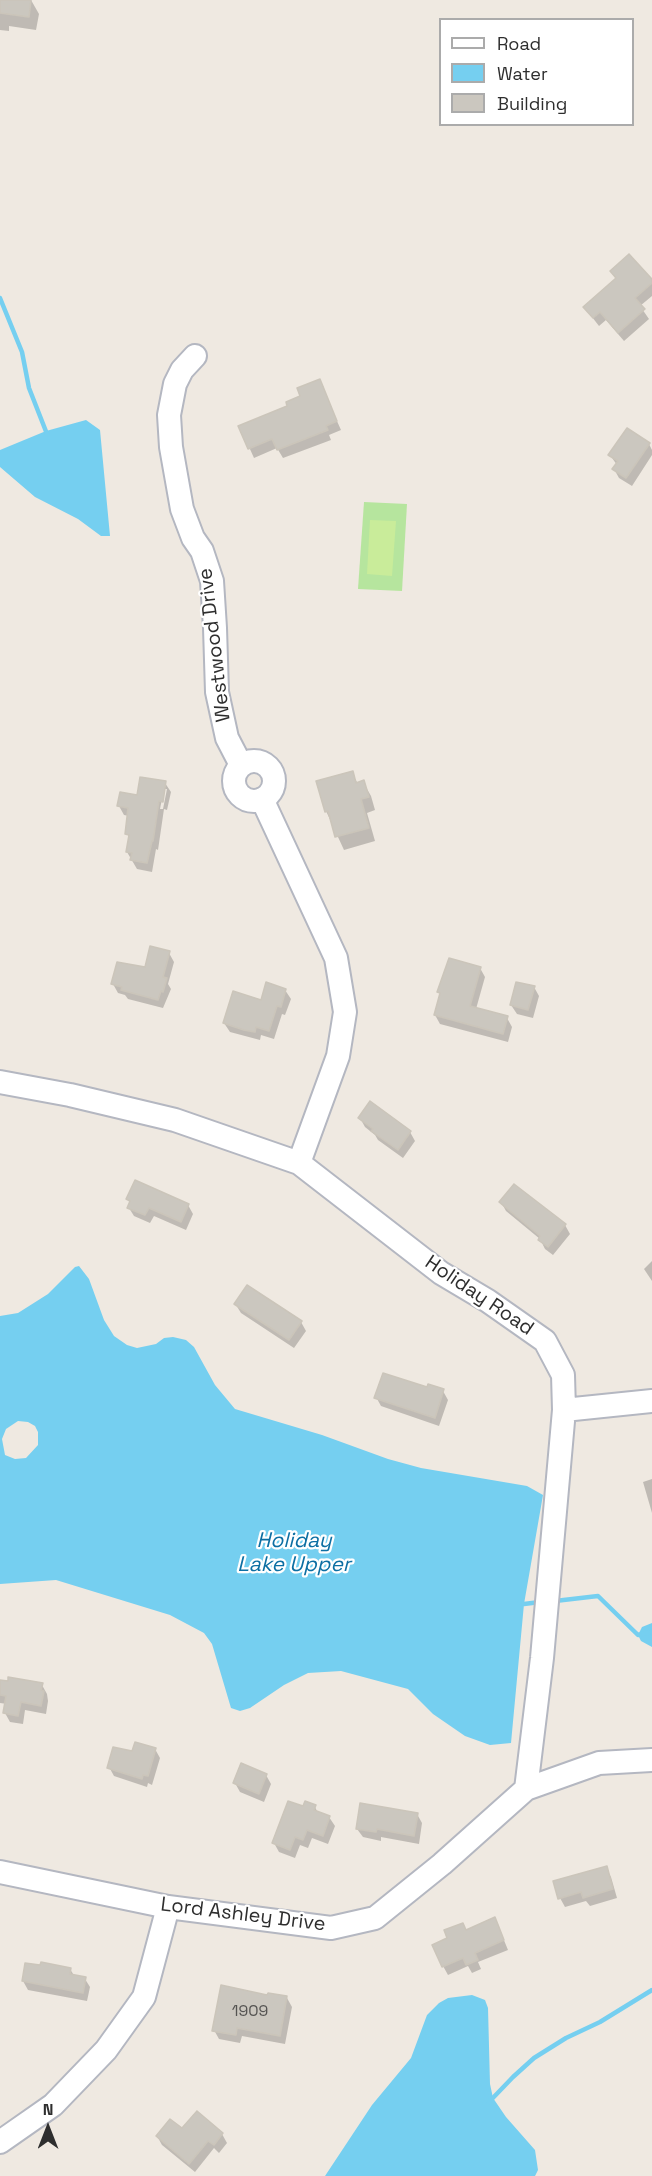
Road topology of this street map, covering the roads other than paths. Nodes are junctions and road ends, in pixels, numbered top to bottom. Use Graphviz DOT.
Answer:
graph roads {
  1 [pos="195,356"];
  2 [pos="241,765"];
  3 [pos="262,799"];
  4 [pos="0,1082"];
  5 [pos="299,1162"];
  6 [pos="652,1401"];
  7 [pos="564,1410"];
  8 [pos="652,1760"];
  9 [pos="526,1790"];
  10 [pos="0,1872"];
  11 [pos="168,1907"];
  12 [pos="0,2142"];
  1 -- 2 [label="street, Westwood Drive"];
  2 -- 3 [label="street"];
  2 -- 3 [label="street"];
  3 -- 5 [label="street"];
  4 -- 5 [label="street, Holiday Road"];
  5 -- 7 [label="street, Holiday Road"];
  6 -- 7 [label="street"];
  7 -- 9 [label="street, Holiday Road"];
  8 -- 9 [label="street, Lord Ashley Drive"];
  9 -- 11 [label="street, Lord Ashley Drive"];
  10 -- 11 [label="street, Lord Ashley Drive"];
  11 -- 12 [label="street"];
}
